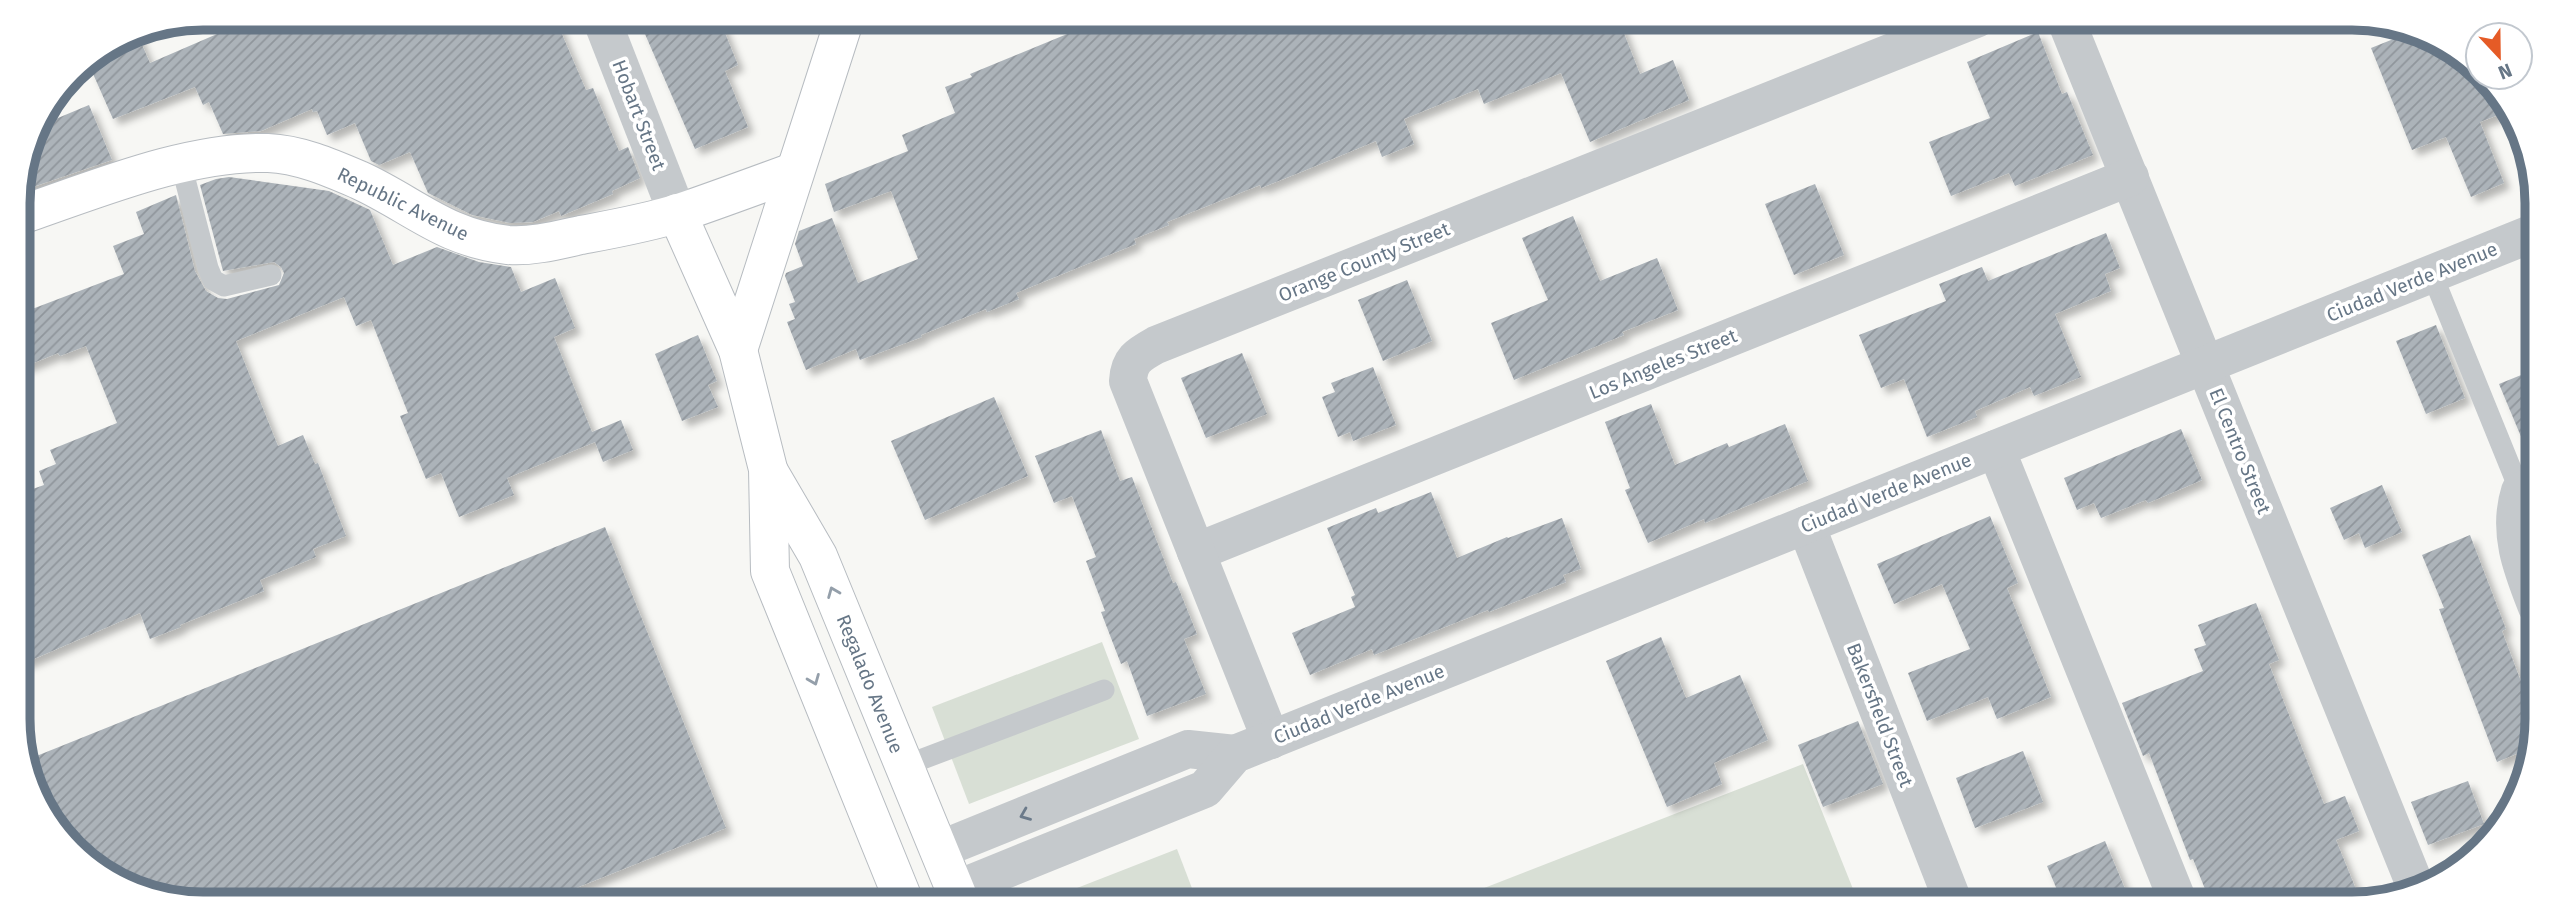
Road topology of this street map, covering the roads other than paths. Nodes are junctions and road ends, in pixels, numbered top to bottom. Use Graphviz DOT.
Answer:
graph roads {
  1 [pos="606,30"];
  2 [pos="841,30"];
  3 [pos="1948,30"];
  4 [pos="2071,30"];
  5 [pos="181,164"];
  6 [pos="793,172"];
  7 [pos="2130,177"];
  8 [pos="30,212"];
  9 [pos="677,214"];
  10 [pos="2525,236"];
  11 [pos="2432,274"];
  12 [pos="271,275"];
  13 [pos="738,350"];
  14 [pos="2205,365"];
  15 [pos="1996,449"];
  16 [pos="768,470"];
  17 [pos="2525,481"];
  18 [pos="2525,492"];
  19 [pos="1806,525"];
  20 [pos="1196,552"];
  21 [pos="2525,577"];
  22 [pos="1104,690"];
  23 [pos="1271,740"];
  24 [pos="1235,754"];
  25 [pos="904,766"];
  26 [pos="1088,789"];
  27 [pos="1104,830"];
  28 [pos="939,850"];
  29 [pos="2413,881"];
  30 [pos="900,892"];
  31 [pos="956,892"];
  32 [pos="969,892"];
  33 [pos="1949,892"];
  34 [pos="2174,892"];
  1 -- 9 [label="street, Hobart Street"];
  2 -- 6 [label="main road"];
  3 -- 20 [label="street, Orange County Street"];
  4 -- 7 [label="street, El Centro Street"];
  5 -- 8 [label="main road, Republic Avenue"];
  5 -- 9 [label="main road, Republic Avenue"];
  5 -- 12 [label="lane"];
  6 -- 9 [label="main road, Republic Avenue"];
  6 -- 13 [label="main road"];
  7 -- 14 [label="street, El Centro Street"];
  7 -- 20 [label="street, Los Angeles Street"];
  9 -- 13 [label="main road, Regalado Avenue"];
  10 -- 11 [label="street, Ciudad Verde Avenue"];
  11 -- 14 [label="street, Ciudad Verde Avenue"];
  11 -- 17 [label="lane"];
  13 -- 16 [label="main road, Regalado Avenue"];
  14 -- 15 [label="street, Ciudad Verde Avenue"];
  14 -- 29 [label="street, El Centro Street"];
  15 -- 19 [label="street, Ciudad Verde Avenue"];
  15 -- 34 [label="street"];
  25 -- 16 [label="main road, Regalado Avenue, one-way"];
  16 -- 30 [label="main road, Regalado Avenue, one-way"];
  18 -- 21 [label="street"];
  19 -- 23 [label="street, Ciudad Verde Avenue"];
  19 -- 33 [label="street, Bakersfield Street"];
  20 -- 23 [label="street, Orange County Street"];
  22 -- 25 [label="lane"];
  23 -- 24 [label="street, Ciudad Verde Avenue"];
  24 -- 26 [label="street, Ciudad Verde Avenue"];
  24 -- 27 [label="street, Ciudad Verde Avenue"];
  25 -- 28 [label="main road, Regalado Avenue"];
  26 -- 27 [label="street"];
  26 -- 28 [label="street, Ciudad Verde Avenue, one-way"];
  27 -- 32 [label="street, Ciudad Verde Avenue"];
  28 -- 31 [label="main road, Regalado Avenue"];
}
